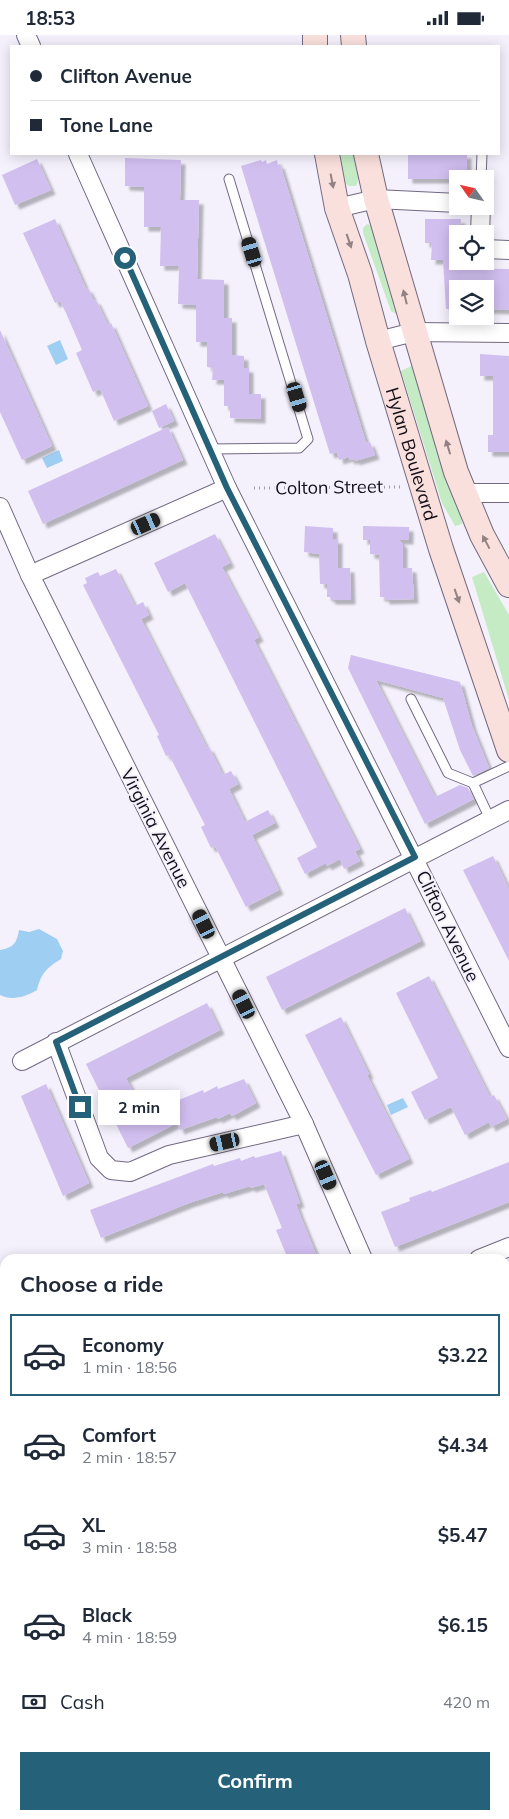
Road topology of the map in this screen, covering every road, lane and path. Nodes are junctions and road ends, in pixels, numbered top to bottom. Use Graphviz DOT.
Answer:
graph roads {
  1 [pos="78,155"];
  2 [pos="327,155"];
  3 [pos="366,155"];
  4 [pos="482,155"];
  5 [pos="481,170"];
  6 [pos="229,179"];
  7 [pos="376,199"];
  8 [pos="449,203"];
  9 [pos="337,208"];
  10 [pos="494,249"];
  11 [pos="509,250"];
  12 [pos="414,332"];
  13 [pos="509,333"];
  14 [pos="378,341"];
  15 [pos="210,449"];
  16 [pos="404,487"];
  17 [pos="227,488"];
  18 [pos="254,488"];
  19 [pos="464,493"];
  20 [pos="509,493"];
  21 [pos="0,507"];
  22 [pos="30,575"];
  23 [pos="509,585"];
  24 [pos="411,699"];
  25 [pos="509,750"];
  26 [pos="509,766"];
  27 [pos="473,783"];
  28 [pos="509,810"];
  29 [pos="490,819"];
  30 [pos="415,857"];
  31 [pos="221,958"];
  32 [pos="56,1042"];
  33 [pos="509,1048"];
  34 [pos="22,1061"];
  35 [pos="304,1124"];
  36 [pos="509,1247"];
  37 [pos="361,1254"];
  38 [pos="492,1254"];
  1 -- 15 [label="street, Clifton Avenue"];
  2 -- 9 [label="main road, Hylan Boulevard, one-way"];
  3 -- 7 [label="main road, Hylan Boulevard"];
  4 -- 5 [label="lane"];
  6 -- 15 [label="lane"];
  7 -- 8 [label="street"];
  7 -- 9 [label="street"];
  12 -- 7 [label="main road, Hylan Boulevard, one-way"];
  9 -- 14 [label="main road, Hylan Boulevard, one-way"];
  10 -- 11 [label="street"];
  12 -- 13 [label="street"];
  12 -- 14 [label="street"];
  19 -- 12 [label="main road, Hylan Boulevard, one-way"];
  14 -- 25 [label="main road, Hylan Boulevard, one-way"];
  15 -- 17 [label="street, Clifton Avenue"];
  16 -- 18 [label="path, Colton Street"];
  17 -- 22 [label="street"];
  17 -- 30 [label="street, Clifton Avenue"];
  19 -- 20 [label="street"];
  23 -- 19 [label="main road, Hylan Boulevard, one-way"];
  21 -- 22 [label="street, Virginia Avenue"];
  22 -- 31 [label="street, Virginia Avenue"];
  24 -- 27 [label="lane"];
  26 -- 27 [label="lane"];
  27 -- 29 [label="lane"];
  28 -- 29 [label="street"];
  29 -- 30 [label="street"];
  30 -- 31 [label="street"];
  30 -- 33 [label="street, Clifton Avenue"];
  31 -- 32 [label="street"];
  31 -- 35 [label="street, Virginia Avenue"];
  32 -- 34 [label="street"];
  32 -- 35 [label="street"];
  35 -- 37 [label="street, Virginia Avenue"];
  36 -- 38 [label="street"];
}
